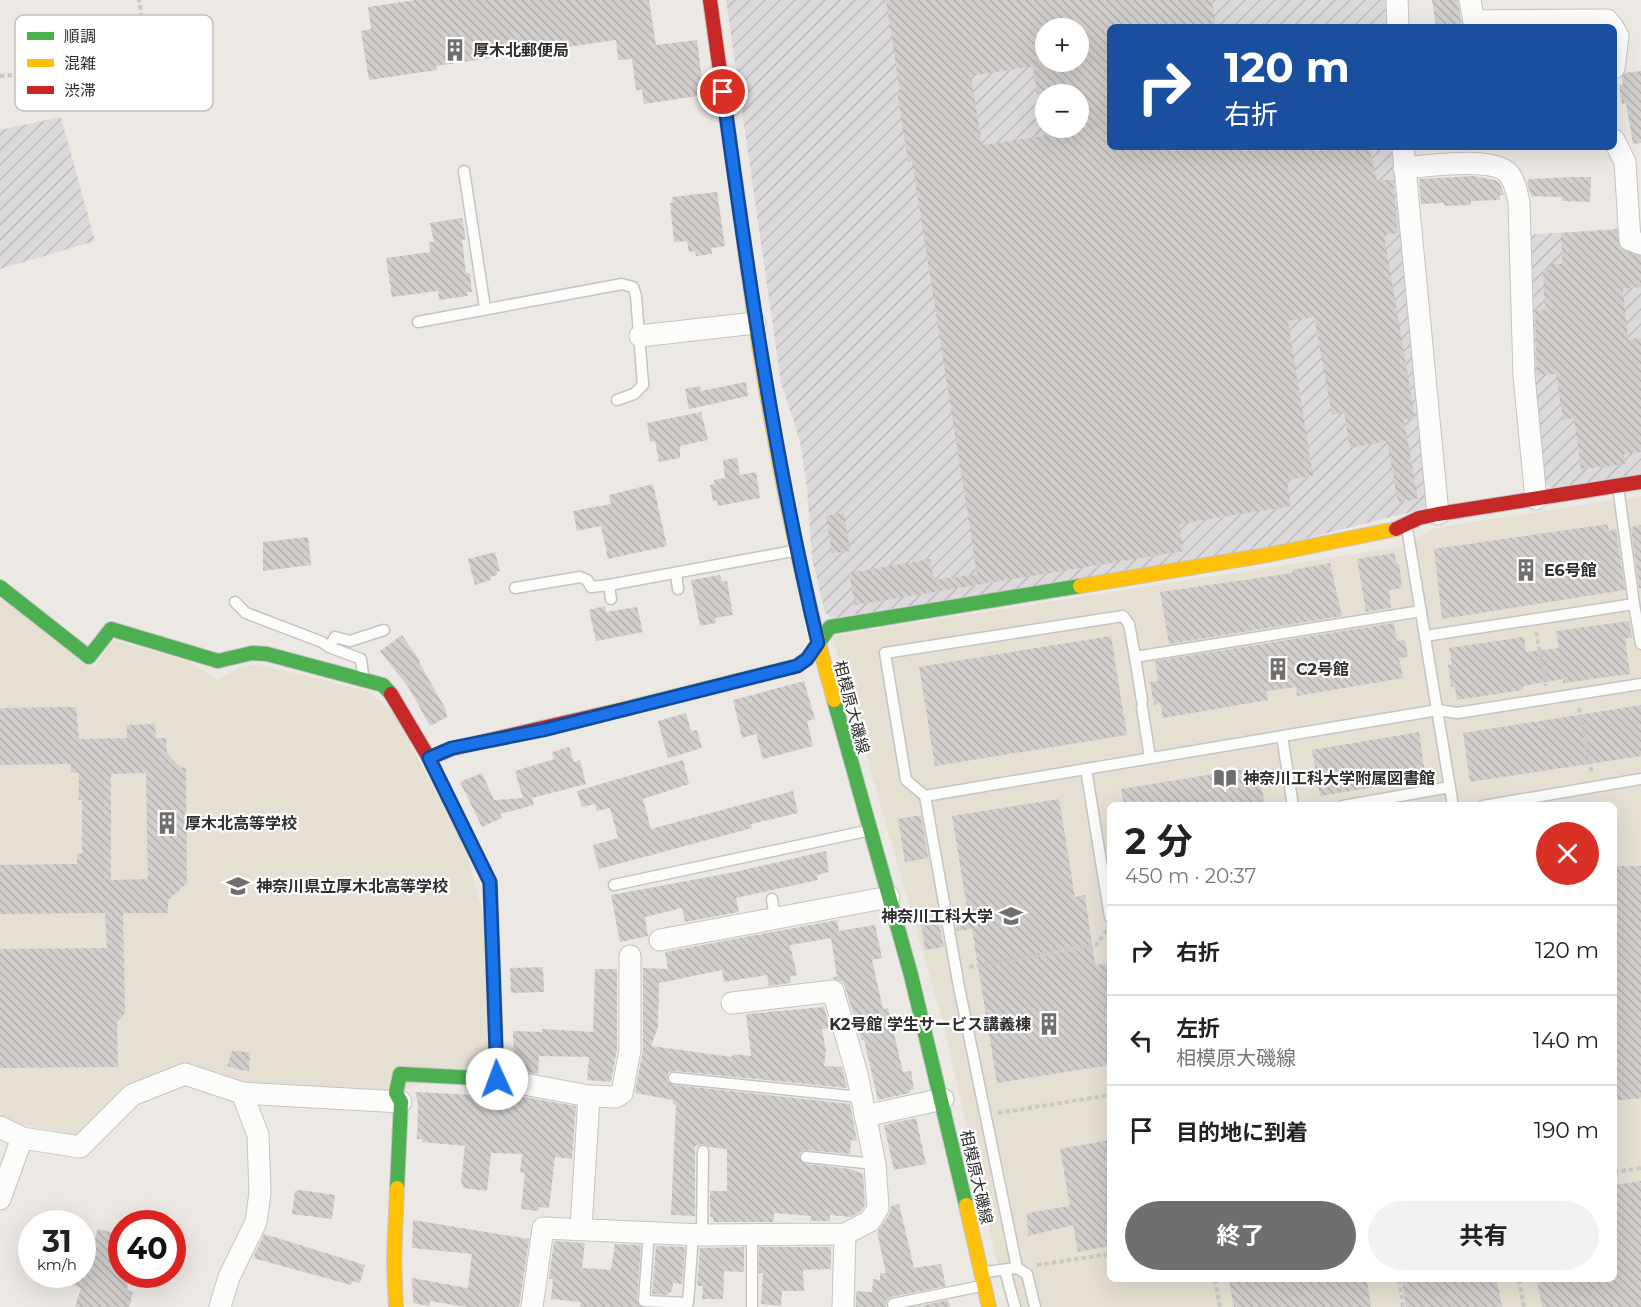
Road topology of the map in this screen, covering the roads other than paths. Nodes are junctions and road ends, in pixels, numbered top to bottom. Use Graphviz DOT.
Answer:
graph roads {
  1 [pos="710,0"];
  2 [pos="1397,0"];
  3 [pos="1473,16"];
  4 [pos="1398,24"];
  5 [pos="1610,24"];
  6 [pos="1617,146"];
  7 [pos="1490,155"];
  8 [pos="1404,157"];
  9 [pos="464,171"];
  10 [pos="1641,244"];
  11 [pos="485,308"];
  12 [pos="418,322"];
  13 [pos="755,322"];
  14 [pos="640,336"];
  15 [pos="617,400"];
  16 [pos="1641,482"];
  17 [pos="1618,486"];
  18 [pos="1536,499"];
  19 [pos="1438,514"];
  20 [pos="1406,526"];
  21 [pos="796,550"];
  22 [pos="676,573"];
  23 [pos="609,585"];
  24 [pos="0,587"];
  25 [pos="515,588"];
  26 [pos="678,589"];
  27 [pos="611,598"];
  28 [pos="235,602"];
  29 [pos="1634,604"];
  30 [pos="1421,610"];
  31 [pos="384,630"];
  32 [pos="1425,636"];
  33 [pos="818,643"];
  34 [pos="1641,644"];
  35 [pos="329,647"];
  36 [pos="1135,657"];
  37 [pos="363,680"];
  38 [pos="1641,684"];
  39 [pos="1438,710"];
  40 [pos="1282,736"];
  41 [pos="429,758"];
  42 [pos="1150,758"];
  43 [pos="1086,769"];
  44 [pos="1641,779"];
  45 [pos="1450,787"];
  46 [pos="925,796"];
  47 [pos="1292,802"];
  48 [pos="1366,802"];
  49 [pos="1452,802"];
  50 [pos="1507,802"];
  51 [pos="870,830"];
  52 [pos="614,885"];
  53 [pos="889,897"];
  54 [pos="1107,898"];
  55 [pos="660,940"];
  56 [pos="630,956"];
  57 [pos="732,1003"];
  58 [pos="674,1078"];
  59 [pos="497,1079"];
  60 [pos="242,1094"];
  61 [pos="589,1096"];
  62 [pos="943,1099"];
  63 [pos="401,1102"];
  64 [pos="862,1106"];
  65 [pos="0,1127"];
  66 [pos="22,1138"];
  67 [pos="703,1152"];
  68 [pos="806,1157"];
  69 [pos="875,1164"];
  70 [pos="0,1199"];
  71 [pos="581,1228"];
  72 [pos="649,1232"];
  73 [pos="845,1234"];
  74 [pos="698,1235"];
  75 [pos="752,1235"];
  76 [pos="1017,1268"];
  77 [pos="1005,1270"];
  78 [pos="983,1278"];
  79 [pos="893,1304"];
  80 [pos="220,1307"];
  81 [pos="396,1307"];
  82 [pos="532,1307"];
  83 [pos="752,1307"];
  84 [pos="843,1307"];
  85 [pos="989,1307"];
  86 [pos="1015,1307"];
  87 [pos="1035,1307"];
  1 -- 13 [label="street, 相模原大磯線"];
  2 -- 4 [label="street"];
  3 -- 5 [label="street"];
  6 -- 10 [label="street"];
  7 -- 8 [label="street"];
  7 -- 18 [label="street"];
  8 -- 19 [label="street"];
  9 -- 11 [label="lane"];
  11 -- 12 [label="lane"];
  11 -- 14 [label="lane"];
  13 -- 14 [label="street"];
  13 -- 21 [label="street, 相模原大磯線"];
  14 -- 15 [label="lane"];
  16 -- 17 [label="street"];
  17 -- 18 [label="street"];
  17 -- 29 [label="lane"];
  18 -- 19 [label="street"];
  19 -- 20 [label="street"];
  20 -- 30 [label="lane"];
  20 -- 33 [label="street"];
  21 -- 22 [label="lane"];
  21 -- 33 [label="street, 相模原大磯線"];
  22 -- 23 [label="lane"];
  22 -- 26 [label="lane"];
  23 -- 25 [label="lane"];
  23 -- 27 [label="lane"];
  24 -- 37 [label="street"];
  28 -- 35 [label="lane"];
  29 -- 32 [label="lane"];
  29 -- 34 [label="lane"];
  30 -- 32 [label="lane"];
  30 -- 36 [label="lane"];
  31 -- 35 [label="lane"];
  32 -- 39 [label="lane"];
  33 -- 41 [label="street"];
  33 -- 51 [label="street, 相模原大磯線"];
  35 -- 37 [label="lane"];
  36 -- 42 [label="lane"];
  36 -- 46 [label="lane"];
  37 -- 41 [label="street"];
  38 -- 39 [label="lane"];
  39 -- 40 [label="lane"];
  39 -- 45 [label="lane"];
  40 -- 42 [label="lane"];
  40 -- 47 [label="lane"];
  41 -- 59 [label="street"];
  42 -- 43 [label="lane"];
  43 -- 46 [label="lane"];
  43 -- 54 [label="lane"];
  44 -- 50 [label="lane"];
  45 -- 48 [label="lane"];
  45 -- 49 [label="lane"];
  46 -- 76 [label="lane"];
  51 -- 52 [label="lane"];
  51 -- 53 [label="street, 相模原大磯線"];
  53 -- 55 [label="street"];
  53 -- 62 [label="street, 相模原大磯線"];
  56 -- 61 [label="street"];
  57 -- 64 [label="street"];
  58 -- 64 [label="lane"];
  59 -- 61 [label="street"];
  59 -- 63 [label="street"];
  60 -- 63 [label="street"];
  60 -- 66 [label="street"];
  60 -- 80 [label="street"];
  61 -- 71 [label="street"];
  62 -- 64 [label="street"];
  62 -- 78 [label="street, 相模原大磯線"];
  63 -- 81 [label="street"];
  64 -- 69 [label="street"];
  65 -- 66 [label="street"];
  66 -- 70 [label="street"];
  67 -- 74 [label="lane"];
  68 -- 69 [label="lane"];
  69 -- 73 [label="street"];
  71 -- 72 [label="street"];
  71 -- 82 [label="street"];
  72 -- 74 [label="street"];
  72 -- 74 [label="lane"];
  73 -- 75 [label="street"];
  73 -- 84 [label="street"];
  74 -- 75 [label="street"];
  75 -- 83 [label="lane"];
  76 -- 77 [label="lane"];
  76 -- 87 [label="lane"];
  77 -- 78 [label="lane"];
  77 -- 86 [label="lane"];
  78 -- 79 [label="lane"];
  78 -- 85 [label="street, 相模原大磯線"];
}
